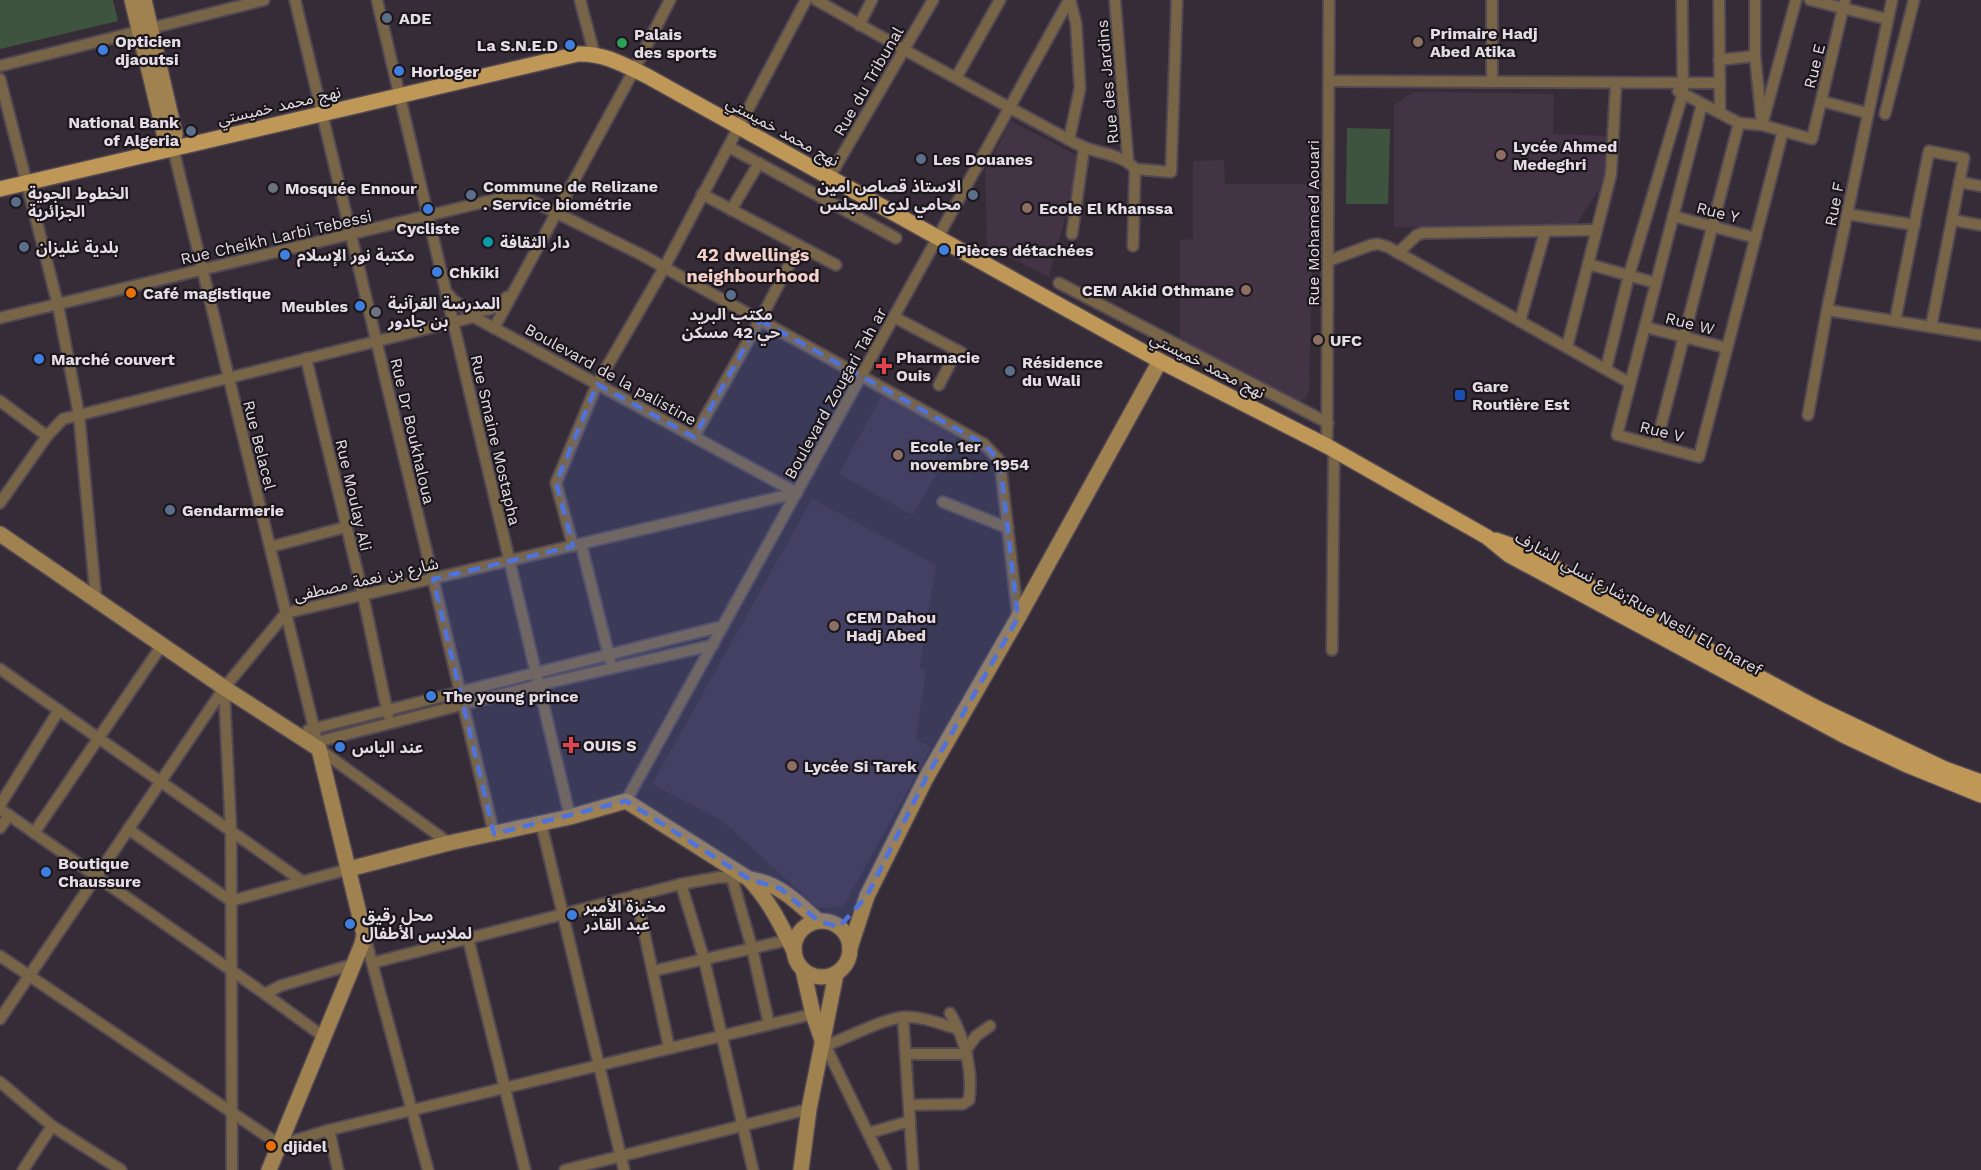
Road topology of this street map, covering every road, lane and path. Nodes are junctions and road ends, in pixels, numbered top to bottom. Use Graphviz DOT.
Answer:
graph roads {
  1 [pos="132,0"];
  2 [pos="144,0"];
  3 [pos="264,0"];
  4 [pos="295,0"];
  5 [pos="376,0"];
  6 [pos="580,0"];
  7 [pos="670,0"];
  8 [pos="806,0"];
  9 [pos="816,0"];
  10 [pos="872,0"];
  11 [pos="933,0"];
  12 [pos="1000,0"];
  13 [pos="1069,0"];
  14 [pos="1115,0"];
  15 [pos="1178,0"];
  16 [pos="1329,0"];
  17 [pos="1492,0"];
  18 [pos="1682,0"];
  19 [pos="1719,0"];
  20 [pos="1755,0"];
  21 [pos="1796,0"];
  22 [pos="1810,0"];
  23 [pos="1892,0"];
  24 [pos="1914,0"];
  25 [pos="1844,4"];
  26 [pos="1887,19"];
  27 [pos="859,25"];
  28 [pos="145,29"];
  29 [pos="904,51"];
  30 [pos="594,53"];
  31 [pos="1755,56"];
  32 [pos="1719,60"];
  33 [pos="0,66"];
  34 [pos="634,70"];
  35 [pos="956,78"];
  36 [pos="0,79"];
  37 [pos="1329,81"];
  38 [pos="1492,82"];
  39 [pos="1616,82"];
  40 [pos="1719,83"];
  41 [pos="1682,88"];
  42 [pos="399,95"];
  43 [pos="1821,101"];
  44 [pos="1702,104"];
  45 [pos="1010,107"];
  46 [pos="1719,113"];
  47 [pos="1867,113"];
  48 [pos="322,114"];
  49 [pos="1885,114"];
  50 [pos="1739,123"];
  51 [pos="1762,125"];
  52 [pos="739,128"];
  53 [pos="1784,131"];
  54 [pos="1069,140"];
  55 [pos="729,147"];
  56 [pos="173,148"];
  57 [pos="1084,148"];
  58 [pos="759,163"];
  59 [pos="1131,165"];
  60 [pos="829,178"];
  61 [pos="1959,182"];
  62 [pos="26,183"];
  63 [pos="1981,186"];
  64 [pos="0,189"];
  65 [pos="702,194"];
  66 [pos="731,210"];
  67 [pos="556,212"];
  68 [pos="1847,214"];
  69 [pos="1673,216"];
  70 [pos="428,217"];
  71 [pos="1952,220"];
  72 [pos="1915,225"];
  73 [pos="1981,225"];
  74 [pos="1713,226"];
  75 [pos="1596,230"];
  76 [pos="1545,232"];
  77 [pos="1072,234"];
  78 [pos="351,235"];
  79 [pos="938,237"];
  80 [pos="1756,237"];
  81 [pos="896,238"];
  82 [pos="799,246"];
  83 [pos="1133,246"];
  84 [pos="1398,253"];
  85 [pos="1328,261"];
  86 [pos="1588,264"];
  87 [pos="836,266"];
  88 [pos="663,268"];
  89 [pos="202,269"];
  90 [pos="1629,275"];
  91 [pos="1059,283"];
  92 [pos="1656,283"];
  93 [pos="445,290"];
  94 [pos="512,292"];
  95 [pos="58,305"];
  96 [pos="1827,310"];
  97 [pos="894,317"];
  98 [pos="0,318"];
  99 [pos="760,320"];
  100 [pos="1520,321"];
  101 [pos="1895,321"];
  102 [pos="453,322"];
  103 [pos="1645,327"];
  104 [pos="1931,327"];
  105 [pos="494,328"];
  106 [pos="1981,335"];
  107 [pos="1684,337"];
  108 [pos="376,341"];
  109 [pos="1567,347"];
  110 [pos="1727,348"];
  111 [pos="306,358"];
  112 [pos="1160,361"];
  113 [pos="1606,369"];
  114 [pos="861,376"];
  115 [pos="229,377"];
  116 [pos="1630,383"];
  117 [pos="597,384"];
  118 [pos="939,385"];
  119 [pos="0,401"];
  120 [pos="78,415"];
  121 [pos="1808,415"];
  122 [pos="1328,423"];
  123 [pos="47,436"];
  124 [pos="694,437"];
  125 [pos="1656,446"];
  126 [pos="1331,448"];
  127 [pos="797,493"];
  128 [pos="944,502"];
  129 [pos="0,503"];
  130 [pos="346,527"];
  131 [pos="1008,528"];
  132 [pos="0,534"];
  133 [pos="1487,537"];
  134 [pos="577,545"];
  135 [pos="270,547"];
  136 [pos="510,561"];
  137 [pos="433,579"];
  138 [pos="363,595"];
  139 [pos="96,600"];
  140 [pos="286,613"];
  141 [pos="1018,618"];
  142 [pos="723,626"];
  143 [pos="162,645"];
  144 [pos="713,645"];
  145 [pos="1332,650"];
  146 [pos="609,654"];
  147 [pos="0,669"];
  148 [pos="612,669"];
  149 [pos="536,672"];
  150 [pos="539,685"];
  151 [pos="224,688"];
  152 [pos="460,691"];
  153 [pos="463,704"];
  154 [pos="59,710"];
  155 [pos="387,710"];
  156 [pos="390,723"];
  157 [pos="314,728"];
  158 [pos="295,734"];
  159 [pos="99,739"];
  160 [pos="318,746"];
  161 [pos="162,781"];
  162 [pos="1981,782"];
  163 [pos="1981,795"];
  164 [pos="626,801"];
  165 [pos="0,804"];
  166 [pos="4,812"];
  167 [pos="570,817"];
  168 [pos="541,823"];
  169 [pos="0,828"];
  170 [pos="128,830"];
  171 [pos="231,831"];
  172 [pos="34,833"];
  173 [pos="494,834"];
  174 [pos="449,843"];
  175 [pos="349,869"];
  176 [pos="96,877"];
  177 [pos="732,878"];
  178 [pos="749,879"];
  179 [pos="302,881"];
  180 [pos="681,884"];
  181 [pos="636,895"];
  182 [pos="867,896"];
  183 [pos="231,901"];
  184 [pos="563,914"];
  185 [pos="818,921"];
  186 [pos="839,927"];
  187 [pos="364,934"];
  188 [pos="468,938"];
  189 [pos="791,946"];
  190 [pos="752,948"];
  191 [pos="850,948"];
  192 [pos="0,956"];
  193 [pos="704,959"];
  194 [pos="372,963"];
  195 [pos="354,964"];
  196 [pos="230,969"];
  197 [pos="803,970"];
  198 [pos="653,971"];
  199 [pos="836,974"];
  200 [pos="28,977"];
  201 [pos="265,994"];
  202 [pos="813,1014"];
  203 [pos="950,1014"];
  204 [pos="903,1017"];
  205 [pos="0,1019"];
  206 [pos="769,1024"];
  207 [pos="990,1026"];
  208 [pos="958,1029"];
  209 [pos="722,1036"];
  210 [pos="324,1037"];
  211 [pos="824,1043"];
  212 [pos="669,1047"];
  213 [pos="966,1052"];
  214 [pos="907,1054"];
  215 [pos="600,1065"];
  216 [pos="0,1082"];
  217 [pos="506,1087"];
  218 [pos="909,1105"];
  219 [pos="809,1109"];
  220 [pos="412,1110"];
  221 [pos="231,1113"];
  222 [pos="910,1121"];
  223 [pos="52,1126"];
  224 [pos="744,1126"];
  225 [pos="329,1130"];
  226 [pos="869,1133"];
  227 [pos="280,1145"];
  228 [pos="621,1157"];
  229 [pos="23,1170"];
  230 [pos="121,1170"];
  231 [pos="232,1170"];
  232 [pos="269,1170"];
  233 [pos="338,1170"];
  234 [pos="428,1170"];
  235 [pos="525,1170"];
  236 [pos="565,1170"];
  237 [pos="624,1170"];
  238 [pos="753,1170"];
  239 [pos="801,1170"];
  240 [pos="886,1170"];
  241 [pos="913,1170"];
  1 -- 28 [label="street"];
  2 -- 28 [label="street"];
  3 -- 28 [label="street"];
  4 -- 48 [label="street, Rue Dr Boukhaloua"];
  5 -- 42 [label="street, Rue Smaine Mostapha"];
  6 -- 30 [label="street"];
  7 -- 34 [label="street"];
  8 -- 52 [label="street"];
  9 -- 27 [label="street"];
  10 -- 27 [label="street"];
  11 -- 29 [label="street, Rue du Tribunal"];
  12 -- 35 [label="street"];
  13 -- 45 [label="street, Boulevard Zougari Tah ar"];
  13 -- 54 [label="street"];
  14 -- 59 [label="street, Rue des Jardins"];
  15 -- 59 [label="street"];
  16 -- 37 [label="street, Rue Mohamed Aouari"];
  17 -- 38 [label="street"];
  18 -- 41 [label="street"];
  19 -- 32 [label="street"];
  20 -- 31 [label="street"];
  21 -- 51 [label="street"];
  22 -- 25 [label="street"];
  23 -- 26 [label="street, Rue F"];
  24 -- 49 [label="street"];
  25 -- 26 [label="street"];
  25 -- 43 [label="street, Rue E"];
  26 -- 47 [label="street, Rue F"];
  27 -- 29 [label="street"];
  28 -- 33 [label="street"];
  28 -- 56 [label="street"];
  29 -- 35 [label="street"];
  29 -- 60 [label="street, Rue du Tribunal"];
  30 -- 34 [label="main road, نهج محمد خميستي"];
  30 -- 42 [label="main road, نهج محمد خميستي"];
  31 -- 32 [label="street"];
  31 -- 51 [label="street"];
  32 -- 40 [label="street"];
  34 -- 52 [label="main road, نهج محمد خميستي"];
  34 -- 67 [label="street"];
  35 -- 45 [label="street"];
  36 -- 62 [label="street"];
  37 -- 38 [label="street"];
  37 -- 85 [label="street, Rue Mohamed Aouari"];
  38 -- 39 [label="street"];
  39 -- 41 [label="street"];
  39 -- 75 [label="street"];
  40 -- 41 [label="street"];
  40 -- 46 [label="street"];
  41 -- 44 [label="street"];
  41 -- 90 [label="street"];
  42 -- 48 [label="main road, نهج محمد خميستي"];
  42 -- 70 [label="street, Rue Smaine Mostapha"];
  43 -- 47 [label="street"];
  43 -- 53 [label="street, Rue E"];
  44 -- 46 [label="street"];
  44 -- 69 [label="street"];
  45 -- 54 [label="street"];
  45 -- 79 [label="street, Boulevard Zougari Tah ar"];
  46 -- 50 [label="street"];
  47 -- 68 [label="street, Rue F"];
  48 -- 56 [label="main road, نهج محمد خميستي"];
  48 -- 78 [label="street, Rue Dr Boukhaloua"];
  50 -- 51 [label="street"];
  50 -- 74 [label="street"];
  51 -- 53 [label="street"];
  52 -- 55 [label="street"];
  52 -- 60 [label="main road, نهج محمد خميستي"];
  53 -- 80 [label="street"];
  54 -- 57 [label="street"];
  55 -- 58 [label="street"];
  55 -- 65 [label="street"];
  56 -- 62 [label="main road, نهج محمد خميستي"];
  56 -- 89 [label="street, Rue Belacel"];
  57 -- 59 [label="street"];
  57 -- 77 [label="street"];
  58 -- 66 [label="street"];
  58 -- 81 [label="street"];
  59 -- 83 [label="street, Rue des Jardins"];
  60 -- 79 [label="main road, نهج محمد خميستي"];
  61 -- 63 [label="street"];
  61 -- 71 [label="street"];
  61 -- 72 [label="street"];
  62 -- 64 [label="main road, نهج محمد خميستي"];
  62 -- 95 [label="street"];
  65 -- 66 [label="street"];
  65 -- 88 [label="street"];
  66 -- 82 [label="street"];
  67 -- 70 [label="street, Rue Cheikh Larbi Tebessi"];
  67 -- 88 [label="street, Rue Cheikh Larbi Tebessi"];
  67 -- 94 [label="street"];
  68 -- 72 [label="street"];
  68 -- 96 [label="street, Rue F"];
  69 -- 74 [label="street, Rue Y"];
  69 -- 92 [label="street"];
  70 -- 78 [label="street, Rue Cheikh Larbi Tebessi"];
  70 -- 93 [label="street, Rue Smaine Mostapha"];
  71 -- 73 [label="street"];
  71 -- 104 [label="street"];
  72 -- 101 [label="street"];
  74 -- 80 [label="street, Rue Y"];
  74 -- 107 [label="street"];
  75 -- 76 [label="street"];
  75 -- 86 [label="street"];
  76 -- 84 [label="street"];
  76 -- 100 [label="street"];
  78 -- 89 [label="street, Rue Cheikh Larbi Tebessi"];
  78 -- 108 [label="street, Rue Dr Boukhaloua"];
  79 -- 97 [label="street, Boulevard Zougari Tah ar"];
  79 -- 112 [label="main road, نهج محمد خميستي"];
  80 -- 110 [label="street"];
  82 -- 87 [label="street"];
  82 -- 99 [label="street"];
  84 -- 85 [label="street"];
  84 -- 100 [label="street"];
  85 -- 122 [label="street, Rue Mohamed Aouari"];
  86 -- 90 [label="street"];
  86 -- 109 [label="street"];
  88 -- 99 [label="street, Rue Cheikh Larbi Tebessi"];
  88 -- 117 [label="street"];
  89 -- 95 [label="street, Rue Cheikh Larbi Tebessi"];
  89 -- 115 [label="street, Rue Belacel"];
  90 -- 92 [label="street"];
  90 -- 113 [label="street"];
  91 -- 122 [label="street"];
  92 -- 103 [label="street"];
  93 -- 94 [label="street"];
  93 -- 102 [label="street, Rue Smaine Mostapha"];
  94 -- 105 [label="street"];
  95 -- 98 [label="street, Rue Cheikh Larbi Tebessi"];
  95 -- 120 [label="street"];
  96 -- 101 [label="street"];
  96 -- 121 [label="street, Rue F"];
  97 -- 114 [label="street, Boulevard Zougari Tah ar"];
  97 -- 118 [label="street"];
  99 -- 114 [label="street, Rue Cheikh Larbi Tebessi"];
  99 -- 124 [label="street"];
  100 -- 109 [label="street"];
  101 -- 104 [label="street"];
  102 -- 105 [label="street, Boulevard de la palistine"];
  102 -- 108 [label="street, Boulevard de la palistine"];
  102 -- 136 [label="street, Rue Smaine Mostapha"];
  103 -- 107 [label="street, Rue W"];
  103 -- 116 [label="street"];
  104 -- 106 [label="street"];
  105 -- 117 [label="street, Boulevard de la palistine"];
  107 -- 110 [label="street, Rue W"];
  107 -- 125 [label="street"];
  108 -- 111 [label="street, Boulevard de la palistine"];
  108 -- 137 [label="street, Rue Dr Boukhaloua"];
  109 -- 113 [label="street"];
  110 -- 125 [label="street, Rue V"];
  111 -- 115 [label="street, Boulevard de la palistine"];
  111 -- 130 [label="street, Rue Moulay Ali"];
  112 -- 126 [label="main road, نهج محمد خميستي"];
  112 -- 141 [label="street"];
  113 -- 116 [label="street"];
  114 -- 127 [label="street, Boulevard Zougari Tah ar"];
  114 -- 131 [label="street, Rue Cheikh Larbi Tebessi"];
  115 -- 120 [label="street, Boulevard de la palistine"];
  115 -- 135 [label="street, Rue Belacel"];
  116 -- 125 [label="street, Rue V"];
  117 -- 124 [label="street, Boulevard de la palistine"];
  117 -- 134 [label="street"];
  119 -- 123 [label="street"];
  120 -- 123 [label="street, Boulevard de la palistine"];
  120 -- 139 [label="street"];
  122 -- 126 [label="street, Rue Mohamed Aouari"];
  123 -- 129 [label="street, Boulevard de la palistine"];
  124 -- 127 [label="street, Boulevard de la palistine"];
  126 -- 133 [label="main road, نهج محمد خميستي"];
  126 -- 145 [label="street, Rue Mohamed Aouari"];
  127 -- 134 [label="street, شارع بن نعمة مصطفى"];
  127 -- 142 [label="street, Boulevard Zougari Tah ar"];
  128 -- 131 [label="street"];
  130 -- 135 [label="street"];
  130 -- 138 [label="street, Rue Moulay Ali"];
  131 -- 141 [label="street, Rue Cheikh Larbi Tebessi"];
  132 -- 139 [label="street"];
  133 -- 162 [label="main road, شارع نسلي الشارف;Rue Nesli El Charef"];
  133 -- 163 [label="main road, شارع نسلي الشارف;Rue Nesli El Charef"];
  134 -- 136 [label="street, شارع بن نعمة مصطفى"];
  134 -- 146 [label="street"];
  135 -- 140 [label="street, Rue Belacel"];
  136 -- 137 [label="street, شارع بن نعمة مصطفى"];
  136 -- 149 [label="street, Rue Smaine Mostapha"];
  137 -- 138 [label="street, شارع بن نعمة مصطفى"];
  137 -- 152 [label="street, Rue Dr Boukhaloua"];
  138 -- 140 [label="street, شارع بن نعمة مصطفى"];
  138 -- 155 [label="street, Rue Moulay Ali"];
  139 -- 143 [label="street"];
  140 -- 151 [label="street, شارع بن نعمة مصطفى"];
  140 -- 157 [label="street, Rue Belacel"];
  141 -- 182 [label="street"];
  142 -- 144 [label="street, Boulevard Zougari Tah ar"];
  142 -- 146 [label="street"];
  143 -- 151 [label="street"];
  143 -- 159 [label="street"];
  144 -- 148 [label="street"];
  144 -- 164 [label="street, Boulevard Zougari Tah ar"];
  146 -- 148 [label="street"];
  146 -- 149 [label="street"];
  147 -- 154 [label="street"];
  148 -- 150 [label="street"];
  149 -- 150 [label="street, Rue Smaine Mostapha"];
  149 -- 152 [label="street"];
  150 -- 153 [label="street"];
  150 -- 167 [label="street, Rue Smaine Mostapha"];
  151 -- 158 [label="street"];
  151 -- 161 [label="street, شارع بن نعمة مصطفى"];
  151 -- 171 [label="street"];
  152 -- 153 [label="street, Rue Dr Boukhaloua"];
  152 -- 155 [label="street"];
  153 -- 156 [label="street"];
  153 -- 173 [label="street, Rue Dr Boukhaloua"];
  154 -- 159 [label="street"];
  154 -- 165 [label="street"];
  155 -- 156 [label="street, Rue Moulay Ali"];
  155 -- 157 [label="street"];
  156 -- 160 [label="street"];
  157 -- 158 [label="street"];
  157 -- 160 [label="street, Rue Belacel"];
  158 -- 160 [label="street"];
  159 -- 161 [label="street"];
  159 -- 172 [label="street"];
  160 -- 174 [label="street"];
  160 -- 175 [label="street"];
  161 -- 170 [label="street, شارع بن نعمة مصطفى"];
  161 -- 171 [label="street"];
  164 -- 167 [label="street"];
  164 -- 178 [label="street"];
  166 -- 169 [label="street"];
  166 -- 172 [label="street"];
  167 -- 168 [label="street"];
  168 -- 173 [label="street"];
  168 -- 184 [label="street"];
  170 -- 176 [label="street, شارع بن نعمة مصطفى"];
  170 -- 183 [label="street"];
  171 -- 179 [label="street"];
  171 -- 183 [label="street"];
  172 -- 176 [label="street"];
  173 -- 174 [label="street"];
  174 -- 175 [label="street"];
  175 -- 179 [label="street"];
  175 -- 187 [label="street"];
  176 -- 196 [label="street"];
  176 -- 200 [label="street, شارع بن نعمة مصطفى"];
  177 -- 178 [label="street"];
  177 -- 180 [label="street"];
  177 -- 190 [label="street"];
  178 -- 185 [label="street"];
  178 -- 189 [label="street"];
  179 -- 183 [label="street"];
  180 -- 181 [label="street"];
  180 -- 193 [label="street"];
  181 -- 184 [label="street"];
  181 -- 198 [label="street"];
  182 -- 186 [label="street"];
  182 -- 191 [label="street"];
  183 -- 196 [label="street"];
  184 -- 188 [label="street"];
  184 -- 215 [label="street"];
  185 -- 186 [label="street"];
  185 -- 189 [label="street"];
  186 -- 191 [label="street"];
  187 -- 194 [label="street"];
  187 -- 195 [label="street"];
  188 -- 194 [label="street"];
  188 -- 217 [label="street"];
  189 -- 190 [label="street"];
  189 -- 197 [label="street"];
  190 -- 193 [label="street"];
  190 -- 206 [label="street"];
  191 -- 199 [label="street"];
  192 -- 200 [label="street"];
  193 -- 198 [label="street"];
  193 -- 209 [label="street"];
  194 -- 220 [label="street"];
  195 -- 201 [label="street"];
  195 -- 210 [label="street"];
  196 -- 201 [label="street"];
  196 -- 221 [label="street"];
  197 -- 199 [label="street"];
  197 -- 202 [label="street"];
  198 -- 212 [label="street"];
  199 -- 211 [label="street"];
  200 -- 205 [label="street, شارع بن نعمة مصطفى"];
  200 -- 221 [label="street"];
  201 -- 210 [label="street"];
  202 -- 206 [label="street"];
  202 -- 211 [label="street"];
  203 -- 208 [label="street"];
  204 -- 208 [label="street"];
  204 -- 211 [label="street"];
  204 -- 214 [label="street"];
  206 -- 209 [label="street"];
  207 -- 213 [label="street"];
  208 -- 213 [label="street"];
  209 -- 212 [label="street"];
  209 -- 224 [label="street"];
  210 -- 227 [label="street"];
  211 -- 219 [label="street"];
  211 -- 226 [label="street"];
  212 -- 215 [label="street"];
  213 -- 214 [label="street"];
  213 -- 218 [label="street"];
  214 -- 218 [label="street"];
  215 -- 217 [label="street"];
  215 -- 228 [label="street"];
  216 -- 223 [label="street"];
  217 -- 220 [label="street"];
  217 -- 235 [label="street"];
  218 -- 222 [label="street"];
  219 -- 224 [label="street"];
  219 -- 239 [label="street"];
  220 -- 225 [label="street"];
  220 -- 234 [label="street"];
  221 -- 227 [label="street"];
  221 -- 231 [label="street"];
  222 -- 226 [label="street"];
  222 -- 241 [label="street"];
  223 -- 229 [label="street"];
  223 -- 230 [label="street"];
  224 -- 228 [label="street"];
  224 -- 238 [label="street"];
  225 -- 227 [label="street"];
  225 -- 233 [label="street"];
  226 -- 240 [label="street"];
  227 -- 232 [label="street"];
  228 -- 236 [label="street"];
  228 -- 237 [label="street"];
}
